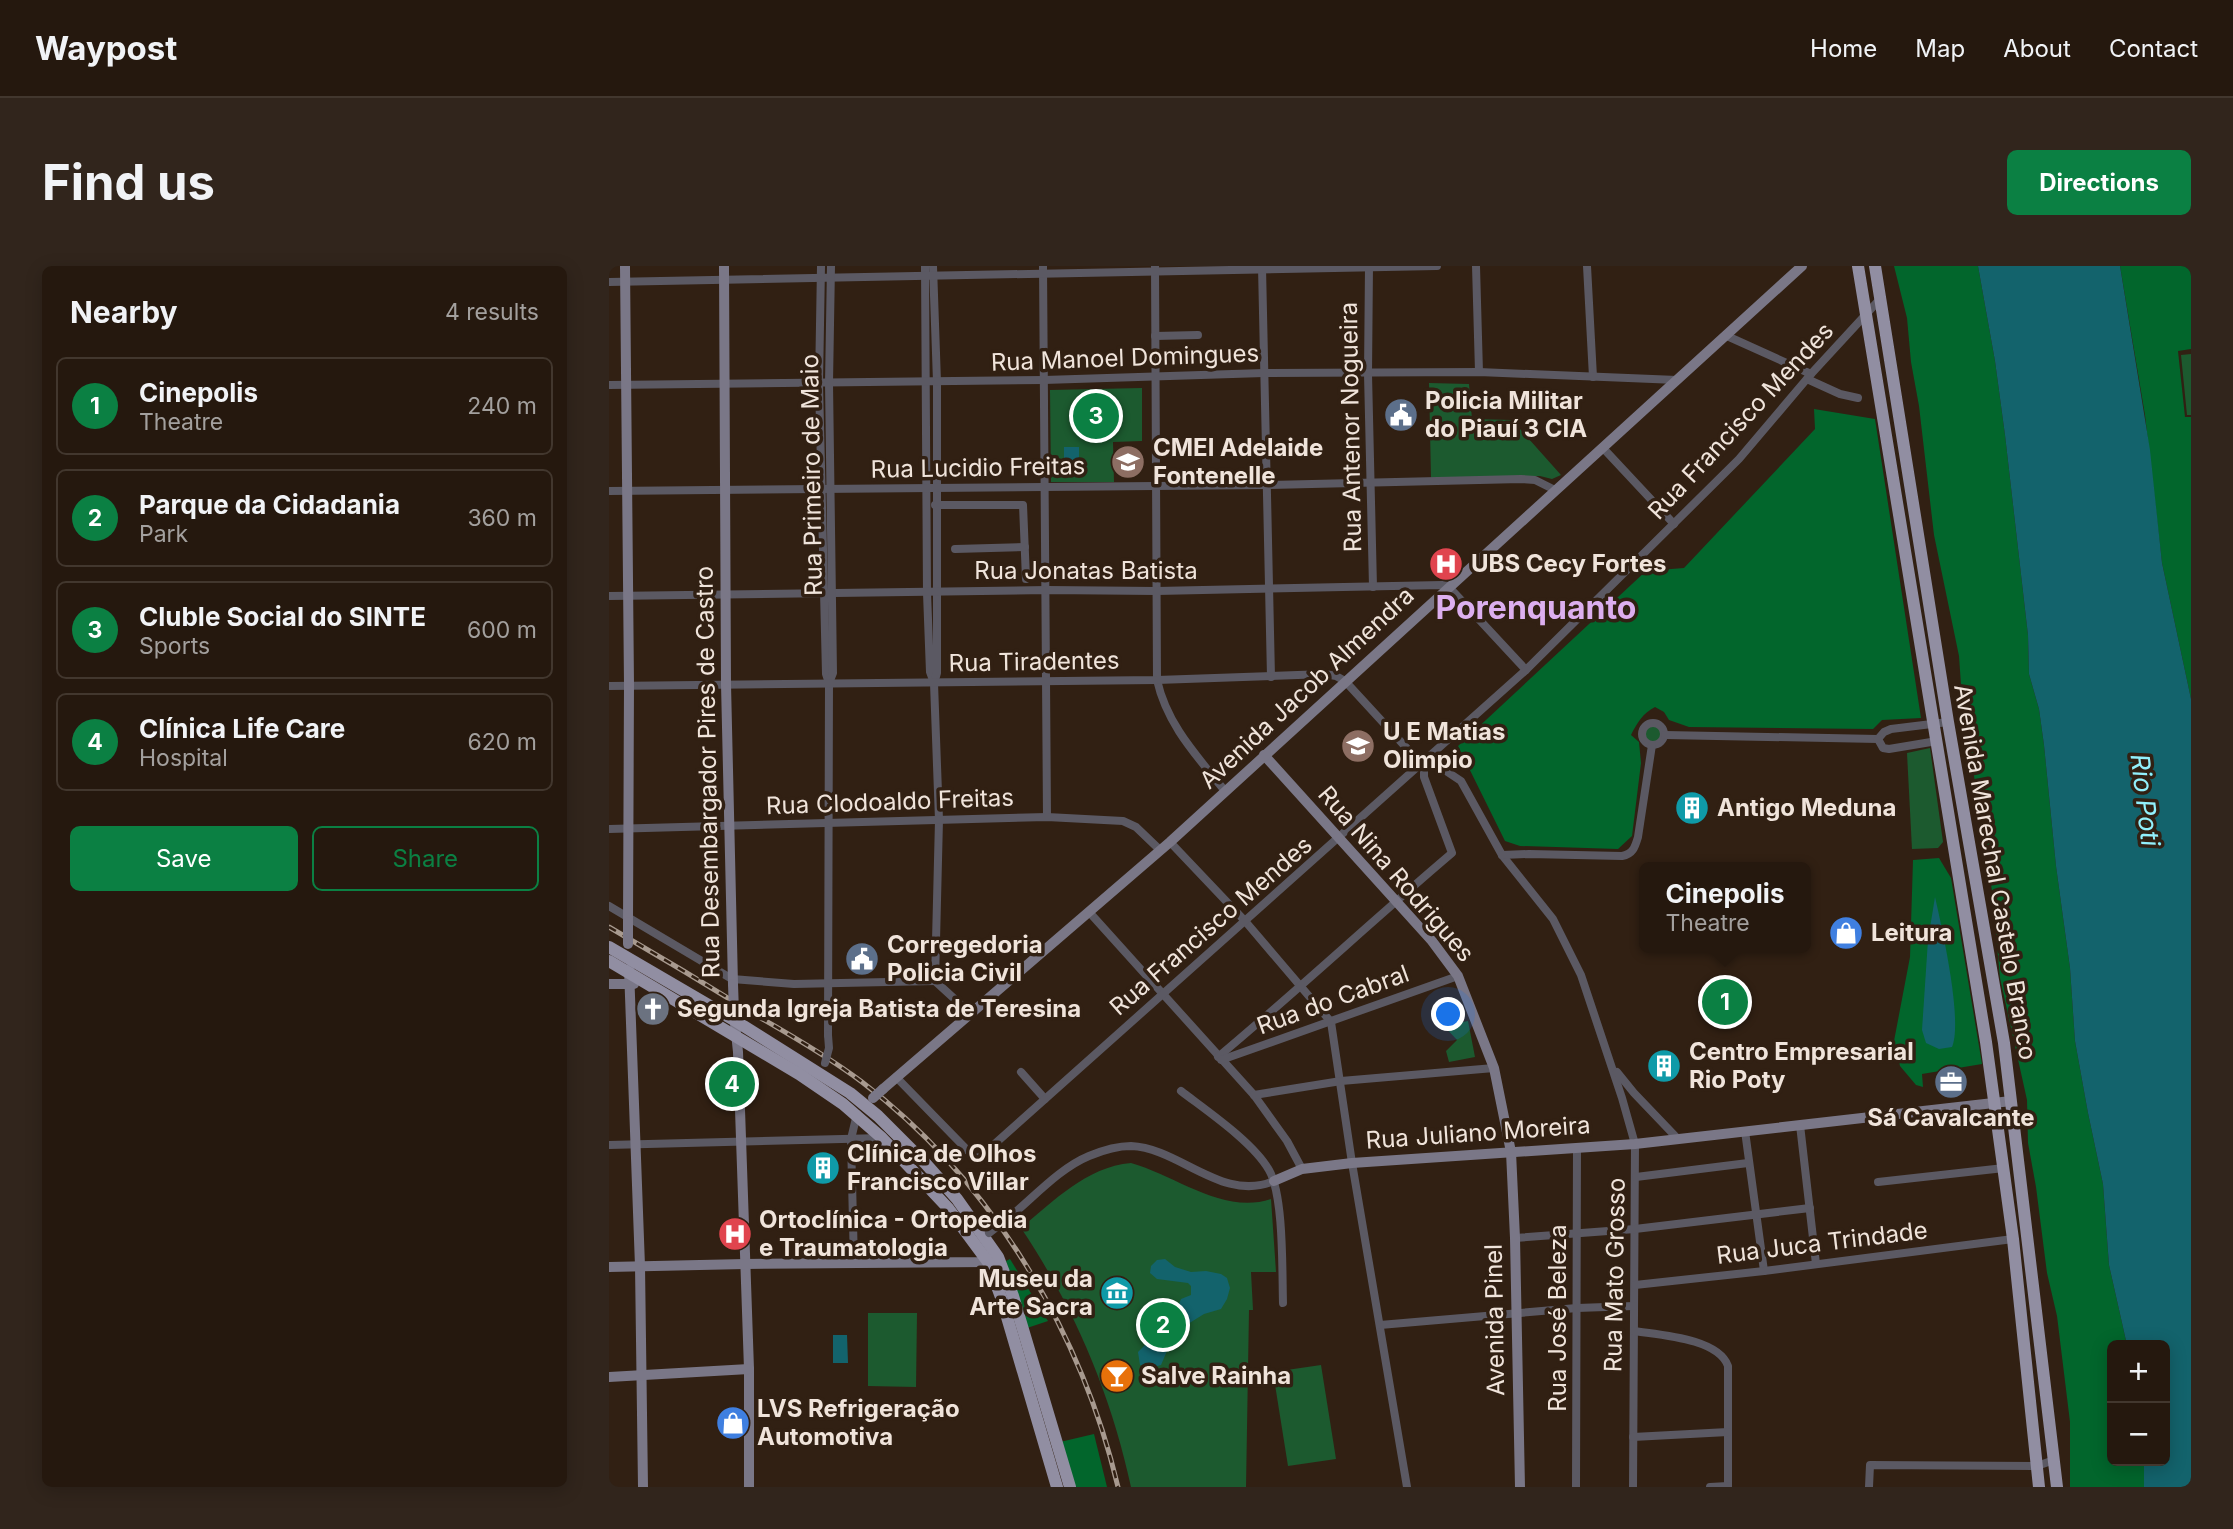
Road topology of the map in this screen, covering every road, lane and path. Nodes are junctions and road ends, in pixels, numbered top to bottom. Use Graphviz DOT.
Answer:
graph roads {
  1 [pos="625,266"];
  2 [pos="724,266"];
  3 [pos="821,266"];
  4 [pos="831,266"];
  5 [pos="925,266"];
  6 [pos="933,266"];
  7 [pos="1437,266"];
  8 [pos="1476,266"];
  9 [pos="1587,266"];
  10 [pos="1802,266"];
  11 [pos="1858,266"];
  12 [pos="1875,266"];
  13 [pos="1369,267"];
  14 [pos="1262,268"];
  15 [pos="1043,269"];
  16 [pos="1155,269"];
  17 [pos="930,277"];
  18 [pos="831,279"];
  19 [pos="821,280"];
  20 [pos="724,281"];
  21 [pos="609,282"];
  22 [pos="625,282"];
  23 [pos="1881,298"];
  24 [pos="1866,314"];
  25 [pos="1198,335"];
  26 [pos="1155,336"];
  27 [pos="1727,336"];
  28 [pos="1479,372"];
  29 [pos="1264,373"];
  30 [pos="1368,374"];
  31 [pos="1155,377"];
  32 [pos="1593,377"];
  33 [pos="1809,377"];
  34 [pos="1643,379"];
  35 [pos="1044,380"];
  36 [pos="1677,380"];
  37 [pos="927,382"];
  38 [pos="937,382"];
  39 [pos="725,383"];
  40 [pos="819,383"];
  41 [pos="829,383"];
  42 [pos="609,385"];
  43 [pos="626,385"];
  44 [pos="1662,394"];
  45 [pos="1858,398"];
  46 [pos="1603,448"];
  47 [pos="821,454"];
  48 [pos="831,454"];
  49 [pos="1371,482"];
  50 [pos="1266,485"];
  51 [pos="1156,486"];
  52 [pos="1045,487"];
  53 [pos="931,488"];
  54 [pos="832,489"];
  55 [pos="725,490"];
  56 [pos="822,490"];
  57 [pos="1555,490"];
  58 [pos="609,491"];
  59 [pos="628,491"];
  60 [pos="935,505"];
  61 [pos="1674,524"];
  62 [pos="1025,548"];
  63 [pos="955,549"];
  64 [pos="1026,579"];
  65 [pos="1448,586"];
  66 [pos="1373,587"];
  67 [pos="1269,589"];
  68 [pos="1047,590"];
  69 [pos="1157,591"];
  70 [pos="937,592"];
  71 [pos="927,593"];
  72 [pos="726,595"];
  73 [pos="828,595"];
  74 [pos="609,596"];
  75 [pos="627,596"];
  76 [pos="1938,658"];
  77 [pos="1924,660"];
  78 [pos="1526,670"];
  79 [pos="1271,677"];
  80 [pos="1046,680"];
  81 [pos="1157,680"];
  82 [pos="1345,681"];
  83 [pos="829,683"];
  84 [pos="934,683"];
  85 [pos="726,684"];
  86 [pos="609,685"];
  87 [pos="629,685"];
  88 [pos="1948,722"];
  89 [pos="1934,724"];
  90 [pos="1909,727"];
  91 [pos="1665,735"];
  92 [pos="1878,739"];
  93 [pos="1937,741"];
  94 [pos="1913,744"];
  95 [pos="1652,745"];
  96 [pos="1264,755"];
  97 [pos="1424,762"];
  98 [pos="1225,791"];
  99 [pos="1047,817"];
  100 [pos="939,820"];
  101 [pos="830,823"];
  102 [pos="729,826"];
  103 [pos="629,828"];
  104 [pos="609,829"];
  105 [pos="1339,839"];
  106 [pos="1170,842"];
  107 [pos="1160,850"];
  108 [pos="1518,854"];
  109 [pos="1502,855"];
  110 [pos="1515,874"];
  111 [pos="1395,901"];
  112 [pos="609,906"];
  113 [pos="1090,913"];
  114 [pos="628,919"];
  115 [pos="1245,921"];
  116 [pos="609,947"];
  117 [pos="628,958"];
  118 [pos="609,961"];
  119 [pos="1458,976"];
  120 [pos="629,978"];
  121 [pos="733,981"];
  122 [pos="936,981"];
  123 [pos="828,983"];
  124 [pos="609,984"];
  125 [pos="1302,986"];
  126 [pos="1162,995"];
  127 [pos="1997,996"];
  128 [pos="1979,999"];
  129 [pos="971,1014"];
  130 [pos="734,1016"];
  131 [pos="1331,1022"];
  132 [pos="736,1036"];
  133 [pos="1219,1059"];
  134 [pos="1613,1067"];
  135 [pos="822,1068"];
  136 [pos="1494,1068"];
  137 [pos="1021,1072"];
  138 [pos="896,1077"];
  139 [pos="1341,1080"];
  140 [pos="1181,1091"];
  141 [pos="1634,1093"];
  142 [pos="1254,1095"];
  143 [pos="1045,1098"];
  144 [pos="1622,1098"];
  145 [pos="2011,1101"];
  146 [pos="1995,1103"];
  147 [pos="866,1106"];
  148 [pos="1800,1125"];
  149 [pos="1745,1131"];
  150 [pos="882,1138"];
  151 [pos="1677,1138"];
  152 [pos="851,1139"];
  153 [pos="740,1142"];
  154 [pos="636,1144"];
  155 [pos="1635,1144"];
  156 [pos="609,1145"];
  157 [pos="1577,1148"];
  158 [pos="1511,1152"];
  159 [pos="1352,1163"];
  160 [pos="1748,1163"];
  161 [pos="2004,1168"];
  162 [pos="1302,1169"];
  163 [pos="1636,1177"];
  164 [pos="1274,1181"];
  165 [pos="1878,1182"];
  166 [pos="1810,1208"];
  167 [pos="1755,1216"];
  168 [pos="1635,1229"];
  169 [pos="1577,1233"];
  170 [pos="987,1235"];
  171 [pos="1515,1237"];
  172 [pos="2013,1239"];
  173 [pos="993,1259"];
  174 [pos="745,1264"];
  175 [pos="854,1264"];
  176 [pos="1817,1264"];
  177 [pos="640,1266"];
  178 [pos="609,1267"];
  179 [pos="1764,1271"];
  180 [pos="2018,1280"];
  181 [pos="2033,1280"];
  182 [pos="1635,1285"];
  183 [pos="1283,1303"];
  184 [pos="1634,1306"];
  185 [pos="1577,1308"];
  186 [pos="1516,1314"];
  187 [pos="1380,1325"];
  188 [pos="1634,1331"];
  189 [pos="1019,1339"];
  190 [pos="749,1369"];
  191 [pos="642,1376"];
  192 [pos="609,1377"];
  193 [pos="1728,1432"];
  194 [pos="1633,1437"];
  195 [pos="2054,1460"];
  196 [pos="2037,1466"];
  197 [pos="643,1487"];
  198 [pos="749,1487"];
  199 [pos="1057,1487"];
  200 [pos="1070,1487"];
  201 [pos="1407,1487"];
  202 [pos="1520,1487"];
  203 [pos="1576,1487"];
  204 [pos="1633,1487"];
  205 [pos="1710,1487"];
  206 [pos="1728,1487"];
  207 [pos="1869,1487"];
  208 [pos="2039,1487"];
  209 [pos="2057,1487"];
  1 -- 22 [label="street"];
  2 -- 20 [label="street, Rua Desembargador Pires de Castro"];
  3 -- 19 [label="street, Rua Primeiro de Maio"];
  4 -- 18 [label="street, Rua Primeiro de Maio"];
  5 -- 17 [label="street"];
  6 -- 17 [label="street"];
  7 -- 13 [label="street"];
  8 -- 28 [label="street"];
  9 -- 32 [label="street"];
  10 -- 27 [label="street, Avenida Jacob Almendra"];
  11 -- 24 [label="main road, Avenida Marechal Castelo Branco"];
  12 -- 23 [label="main road, Avenida Marechal Castelo Branco"];
  13 -- 14 [label="street"];
  13 -- 30 [label="street, Rua Antenor Nogueira"];
  14 -- 16 [label="street"];
  14 -- 29 [label="street"];
  15 -- 16 [label="street"];
  15 -- 17 [label="street"];
  15 -- 35 [label="street"];
  16 -- 26 [label="street"];
  17 -- 18 [label="street"];
  17 -- 37 [label="street"];
  17 -- 38 [label="street"];
  18 -- 19 [label="street"];
  18 -- 41 [label="street, Rua Primeiro de Maio"];
  19 -- 20 [label="street"];
  19 -- 40 [label="street, Rua Primeiro de Maio"];
  20 -- 22 [label="street"];
  20 -- 39 [label="street, Rua Desembargador Pires de Castro"];
  21 -- 22 [label="street"];
  22 -- 43 [label="street"];
  23 -- 24 [label="street, Rua Francisco Mendes"];
  23 -- 76 [label="main road, Avenida Marechal Castelo Branco"];
  24 -- 33 [label="street, Rua Francisco Mendes"];
  24 -- 77 [label="main road, Avenida Marechal Castelo Branco"];
  25 -- 26 [label="street"];
  26 -- 31 [label="street"];
  27 -- 33 [label="street"];
  27 -- 36 [label="street, Avenida Jacob Almendra"];
  28 -- 30 [label="street, Rua Manoel Domingues"];
  28 -- 32 [label="street, Rua Manoel Domingues"];
  29 -- 30 [label="street, Rua Manoel Domingues"];
  29 -- 31 [label="street, Rua Manoel Domingues"];
  29 -- 50 [label="street"];
  30 -- 49 [label="street, Rua Antenor Nogueira"];
  31 -- 35 [label="street, Rua Manoel Domingues"];
  31 -- 51 [label="street"];
  32 -- 34 [label="street, Rua Manoel Domingues"];
  33 -- 45 [label="street"];
  33 -- 61 [label="street, Rua Francisco Mendes"];
  34 -- 36 [label="street, Rua Manoel Domingues"];
  34 -- 44 [label="street"];
  35 -- 38 [label="street, Rua Manoel Domingues"];
  35 -- 52 [label="street"];
  36 -- 44 [label="street, Avenida Jacob Almendra"];
  37 -- 38 [label="street, Rua Manoel Domingues"];
  37 -- 41 [label="street, Rua Manoel Domingues"];
  37 -- 53 [label="street"];
  38 -- 53 [label="street"];
  39 -- 40 [label="street, Rua Manoel Domingues"];
  39 -- 43 [label="street, Rua Manoel Domingues"];
  39 -- 55 [label="street, Rua Desembargador Pires de Castro"];
  40 -- 41 [label="street, Rua Manoel Domingues"];
  40 -- 47 [label="street, Rua Primeiro de Maio"];
  41 -- 48 [label="street, Rua Primeiro de Maio"];
  42 -- 43 [label="street, Rua Manoel Domingues"];
  43 -- 59 [label="street"];
  44 -- 46 [label="street, Avenida Jacob Almendra"];
  46 -- 57 [label="street, Avenida Jacob Almendra"];
  46 -- 61 [label="street"];
  47 -- 48 [label="street"];
  47 -- 56 [label="street, Rua Primeiro de Maio"];
  48 -- 54 [label="street, Rua Primeiro de Maio"];
  49 -- 50 [label="street, Rua Lucidio Freitas"];
  49 -- 57 [label="street, Rua Lucidio Freitas"];
  49 -- 66 [label="street, Rua Antenor Nogueira"];
  50 -- 51 [label="street, Rua Lucidio Freitas"];
  50 -- 67 [label="street"];
  51 -- 52 [label="street, Rua Lucidio Freitas"];
  51 -- 69 [label="street"];
  52 -- 53 [label="street, Rua Lucidio Freitas"];
  52 -- 68 [label="street"];
  53 -- 54 [label="street, Rua Lucidio Freitas"];
  53 -- 60 [label="street"];
  53 -- 71 [label="street"];
  54 -- 56 [label="street, Rua Lucidio Freitas"];
  54 -- 73 [label="street, Rua Primeiro de Maio"];
  55 -- 56 [label="street, Rua Lucidio Freitas"];
  55 -- 59 [label="street, Rua Lucidio Freitas"];
  55 -- 72 [label="street, Rua Desembargador Pires de Castro"];
  56 -- 73 [label="street, Rua Primeiro de Maio"];
  57 -- 65 [label="street, Avenida Jacob Almendra"];
  58 -- 59 [label="street, Rua Lucidio Freitas"];
  59 -- 75 [label="street"];
  60 -- 62 [label="street"];
  60 -- 70 [label="street"];
  61 -- 78 [label="street, Rua Francisco Mendes"];
  62 -- 63 [label="street"];
  62 -- 64 [label="street"];
  65 -- 66 [label="street, Rua Jonatas Batista"];
  65 -- 78 [label="street"];
  65 -- 82 [label="street, Avenida Jacob Almendra"];
  66 -- 67 [label="street, Rua Jonatas Batista"];
  67 -- 69 [label="street, Rua Jonatas Batista"];
  67 -- 79 [label="street"];
  68 -- 69 [label="street, Rua Jonatas Batista"];
  68 -- 70 [label="street, Rua Jonatas Batista"];
  68 -- 80 [label="street"];
  69 -- 81 [label="street"];
  70 -- 71 [label="street, Rua Jonatas Batista"];
  70 -- 84 [label="street"];
  71 -- 73 [label="street, Rua Jonatas Batista"];
  71 -- 84 [label="street"];
  72 -- 73 [label="street, Rua Jonatas Batista"];
  72 -- 75 [label="street, Rua Jonatas Batista"];
  72 -- 85 [label="street, Rua Desembargador Pires de Castro"];
  73 -- 83 [label="street, Rua Primeiro de Maio"];
  74 -- 75 [label="street, Rua Jonatas Batista"];
  75 -- 87 [label="street"];
  76 -- 77 [label="main road"];
  76 -- 88 [label="main road, Avenida Marechal Castelo Branco"];
  77 -- 89 [label="main road, Avenida Marechal Castelo Branco"];
  78 -- 97 [label="street, Rua Francisco Mendes"];
  79 -- 81 [label="street, Rua Tiradentes"];
  79 -- 82 [label="street, Rua Tiradentes"];
  80 -- 81 [label="street, Rua Tiradentes"];
  80 -- 84 [label="street, Rua Tiradentes"];
  80 -- 99 [label="street"];
  81 -- 98 [label="street"];
  82 -- 96 [label="street, Avenida Jacob Almendra"];
  82 -- 97 [label="street"];
  83 -- 84 [label="street, Rua Tiradentes"];
  83 -- 85 [label="street, Rua Tiradentes"];
  83 -- 101 [label="street, Rua Primeiro de Maio"];
  84 -- 100 [label="street"];
  85 -- 87 [label="street, Rua Tiradentes"];
  85 -- 102 [label="street, Rua Desembargador Pires de Castro"];
  86 -- 87 [label="street, Rua Tiradentes"];
  87 -- 103 [label="street"];
  88 -- 89 [label="street"];
  88 -- 127 [label="main road, Avenida Marechal Castelo Branco"];
  89 -- 90 [label="street"];
  89 -- 93 [label="main road, Avenida Marechal Castelo Branco"];
  90 -- 92 [label="street"];
  90 -- 94 [label="street"];
  91 -- 92 [label="street"];
  91 -- 95 [label="street"];
  91 -- 95 [label="street"];
  92 -- 94 [label="street"];
  93 -- 94 [label="street"];
  93 -- 128 [label="main road, Avenida Marechal Castelo Branco"];
  95 -- 108 [label="street"];
  96 -- 98 [label="street, Avenida Jacob Almendra"];
  96 -- 105 [label="street, Rua Nina Rodrigues"];
  97 -- 105 [label="street, Rua Francisco Mendes"];
  97 -- 109 [label="street, Rua Mato Grosso"];
  97 -- 111 [label="street"];
  98 -- 106 [label="street, Avenida Jacob Almendra"];
  99 -- 100 [label="street, Rua Clodoaldo Freitas"];
  99 -- 107 [label="street, Rua Clodoaldo Freitas"];
  100 -- 101 [label="street, Rua Clodoaldo Freitas"];
  100 -- 122 [label="street"];
  101 -- 102 [label="street, Rua Clodoaldo Freitas"];
  101 -- 123 [label="street, Rua Primeiro de Maio"];
  102 -- 103 [label="street, Rua Clodoaldo Freitas"];
  102 -- 121 [label="street, Rua Desembargador Pires de Castro"];
  103 -- 104 [label="street, Rua Clodoaldo Freitas"];
  103 -- 114 [label="street"];
  105 -- 111 [label="street, Rua Nina Rodrigues"];
  105 -- 115 [label="street, Rua Francisco Mendes"];
  106 -- 107 [label="street, Avenida Jacob Almendra"];
  106 -- 115 [label="street"];
  107 -- 113 [label="street, Avenida Jacob Almendra"];
  108 -- 109 [label="street"];
  108 -- 110 [label="street"];
  109 -- 110 [label="street, Rua Mato Grosso"];
  110 -- 134 [label="street, Rua Mato Grosso"];
  111 -- 119 [label="street, Rua Nina Rodrigues"];
  111 -- 125 [label="street"];
  112 -- 114 [label="street"];
  113 -- 126 [label="street"];
  113 -- 129 [label="street, Avenida Jacob Almendra"];
  114 -- 117 [label="street, bridge"];
  114 -- 121 [label="street"];
  115 -- 125 [label="street"];
  115 -- 126 [label="street, Rua Francisco Mendes"];
  116 -- 117 [label="main road"];
  117 -- 120 [label="street"];
  117 -- 130 [label="main road"];
  118 -- 120 [label="main road"];
  119 -- 131 [label="street, Rua do Cabral"];
  119 -- 136 [label="street, Rua Nina Rodrigues"];
  120 -- 124 [label="street"];
  120 -- 132 [label="main road"];
  120 -- 154 [label="street"];
  121 -- 123 [label="street"];
  121 -- 130 [label="street, Rua Desembargador Pires de Castro, bridge"];
  122 -- 123 [label="street"];
  122 -- 129 [label="street"];
  123 -- 135 [label="street, Rua Primeiro de Maio, bridge"];
  125 -- 131 [label="street"];
  125 -- 133 [label="street"];
  126 -- 133 [label="street"];
  126 -- 143 [label="street, Rua Francisco Mendes"];
  127 -- 128 [label="main road"];
  127 -- 145 [label="main road, Avenida Marechal Castelo Branco"];
  128 -- 146 [label="main road, Avenida Marechal Castelo Branco"];
  129 -- 138 [label="street, Avenida Jacob Almendra"];
  130 -- 132 [label="street, Rua Desembargador Pires de Castro"];
  130 -- 135 [label="main road"];
  131 -- 133 [label="street, Rua do Cabral"];
  131 -- 139 [label="street"];
  132 -- 147 [label="main road"];
  132 -- 153 [label="street, Rua Desembargador Pires de Castro"];
  133 -- 142 [label="street"];
  134 -- 141 [label="street, Rua Mato Grosso"];
  134 -- 144 [label="street, Rua Mato Grosso"];
  135 -- 147 [label="main road"];
  136 -- 139 [label="street"];
  136 -- 158 [label="street, Rua Nina Rodrigues"];
  137 -- 143 [label="street"];
  138 -- 143 [label="street, Rua Francisco Mendes"];
  138 -- 147 [label="street, Avenida Jacob Almendra, bridge"];
  139 -- 142 [label="street"];
  139 -- 159 [label="street"];
  140 -- 164 [label="street"];
  141 -- 144 [label="street"];
  141 -- 151 [label="street, Rua Mato Grosso"];
  142 -- 162 [label="street"];
  144 -- 155 [label="street, Rua Mato Grosso"];
  145 -- 146 [label="street, Rua Juliano Moreira"];
  145 -- 181 [label="main road, Avenida Marechal Castelo Branco"];
  146 -- 148 [label="street, Rua Juliano Moreira"];
  146 -- 161 [label="main road, Avenida Marechal Castelo Branco"];
  147 -- 150 [label="main road"];
  147 -- 152 [label="street"];
  147 -- 170 [label="main road"];
  148 -- 149 [label="street, Rua Juliano Moreira"];
  148 -- 166 [label="street"];
  149 -- 151 [label="street, Rua Juliano Moreira"];
  149 -- 160 [label="street"];
  150 -- 152 [label="street"];
  150 -- 173 [label="main road"];
  151 -- 155 [label="street, Rua Juliano Moreira"];
  152 -- 153 [label="street"];
  152 -- 175 [label="street"];
  153 -- 154 [label="street"];
  153 -- 174 [label="street, Rua Desembargador Pires de Castro"];
  154 -- 156 [label="street"];
  154 -- 177 [label="street"];
  155 -- 157 [label="street, Rua Juliano Moreira"];
  155 -- 163 [label="street, Rua Mato Grosso"];
  157 -- 158 [label="street, Rua Juliano Moreira"];
  157 -- 169 [label="street, Rua José Beleza"];
  158 -- 159 [label="street, Rua Juliano Moreira"];
  158 -- 171 [label="street, Avenida Pinel"];
  159 -- 162 [label="street, Rua Juliano Moreira"];
  159 -- 187 [label="street"];
  160 -- 163 [label="street"];
  160 -- 167 [label="street"];
  161 -- 165 [label="street"];
  161 -- 172 [label="main road, Avenida Marechal Castelo Branco"];
  162 -- 164 [label="street, Rua Juliano Moreira"];
  163 -- 168 [label="street, Rua Mato Grosso"];
  164 -- 170 [label="street, Rua Juliano Moreira, bridge"];
  164 -- 183 [label="street"];
  166 -- 167 [label="street"];
  166 -- 176 [label="street"];
  167 -- 168 [label="street"];
  167 -- 179 [label="street"];
  168 -- 169 [label="street"];
  168 -- 182 [label="street, Rua Mato Grosso"];
  169 -- 171 [label="street"];
  169 -- 185 [label="street, Rua José Beleza"];
  170 -- 173 [label="main road"];
  171 -- 186 [label="street, Avenida Pinel"];
  172 -- 176 [label="street, Rua Juca Trindade"];
  172 -- 180 [label="main road, Avenida Marechal Castelo Branco"];
  173 -- 175 [label="street"];
  173 -- 189 [label="main road"];
  174 -- 175 [label="street"];
  174 -- 177 [label="street"];
  174 -- 190 [label="street, Rua Desembargador Pires de Castro"];
  176 -- 179 [label="street, Rua Juca Trindade"];
  177 -- 178 [label="street"];
  177 -- 191 [label="street"];
  179 -- 182 [label="street, Rua Juca Trindade"];
  180 -- 181 [label="main road"];
  180 -- 196 [label="main road, Avenida Marechal Castelo Branco"];
  181 -- 195 [label="main road, Avenida Marechal Castelo Branco"];
  182 -- 184 [label="street, Rua Mato Grosso"];
  184 -- 185 [label="street"];
  184 -- 188 [label="street, Rua Mato Grosso"];
  185 -- 186 [label="street"];
  185 -- 203 [label="street, Rua José Beleza"];
  186 -- 187 [label="street"];
  186 -- 202 [label="street, Avenida Pinel"];
  187 -- 201 [label="street"];
  188 -- 193 [label="street"];
  188 -- 194 [label="street, Rua Mato Grosso"];
  189 -- 199 [label="main road"];
  189 -- 200 [label="main road"];
  190 -- 191 [label="street"];
  190 -- 198 [label="street, Rua Desembargador Pires de Castro"];
  191 -- 192 [label="street"];
  191 -- 197 [label="street"];
  193 -- 194 [label="street"];
  193 -- 206 [label="street"];
  194 -- 204 [label="street, Rua Mato Grosso"];
  195 -- 196 [label="street"];
  195 -- 209 [label="main road, Avenida Marechal Castelo Branco"];
  196 -- 207 [label="street"];
  196 -- 208 [label="main road, Avenida Marechal Castelo Branco"];
  205 -- 206 [label="street"];
}
